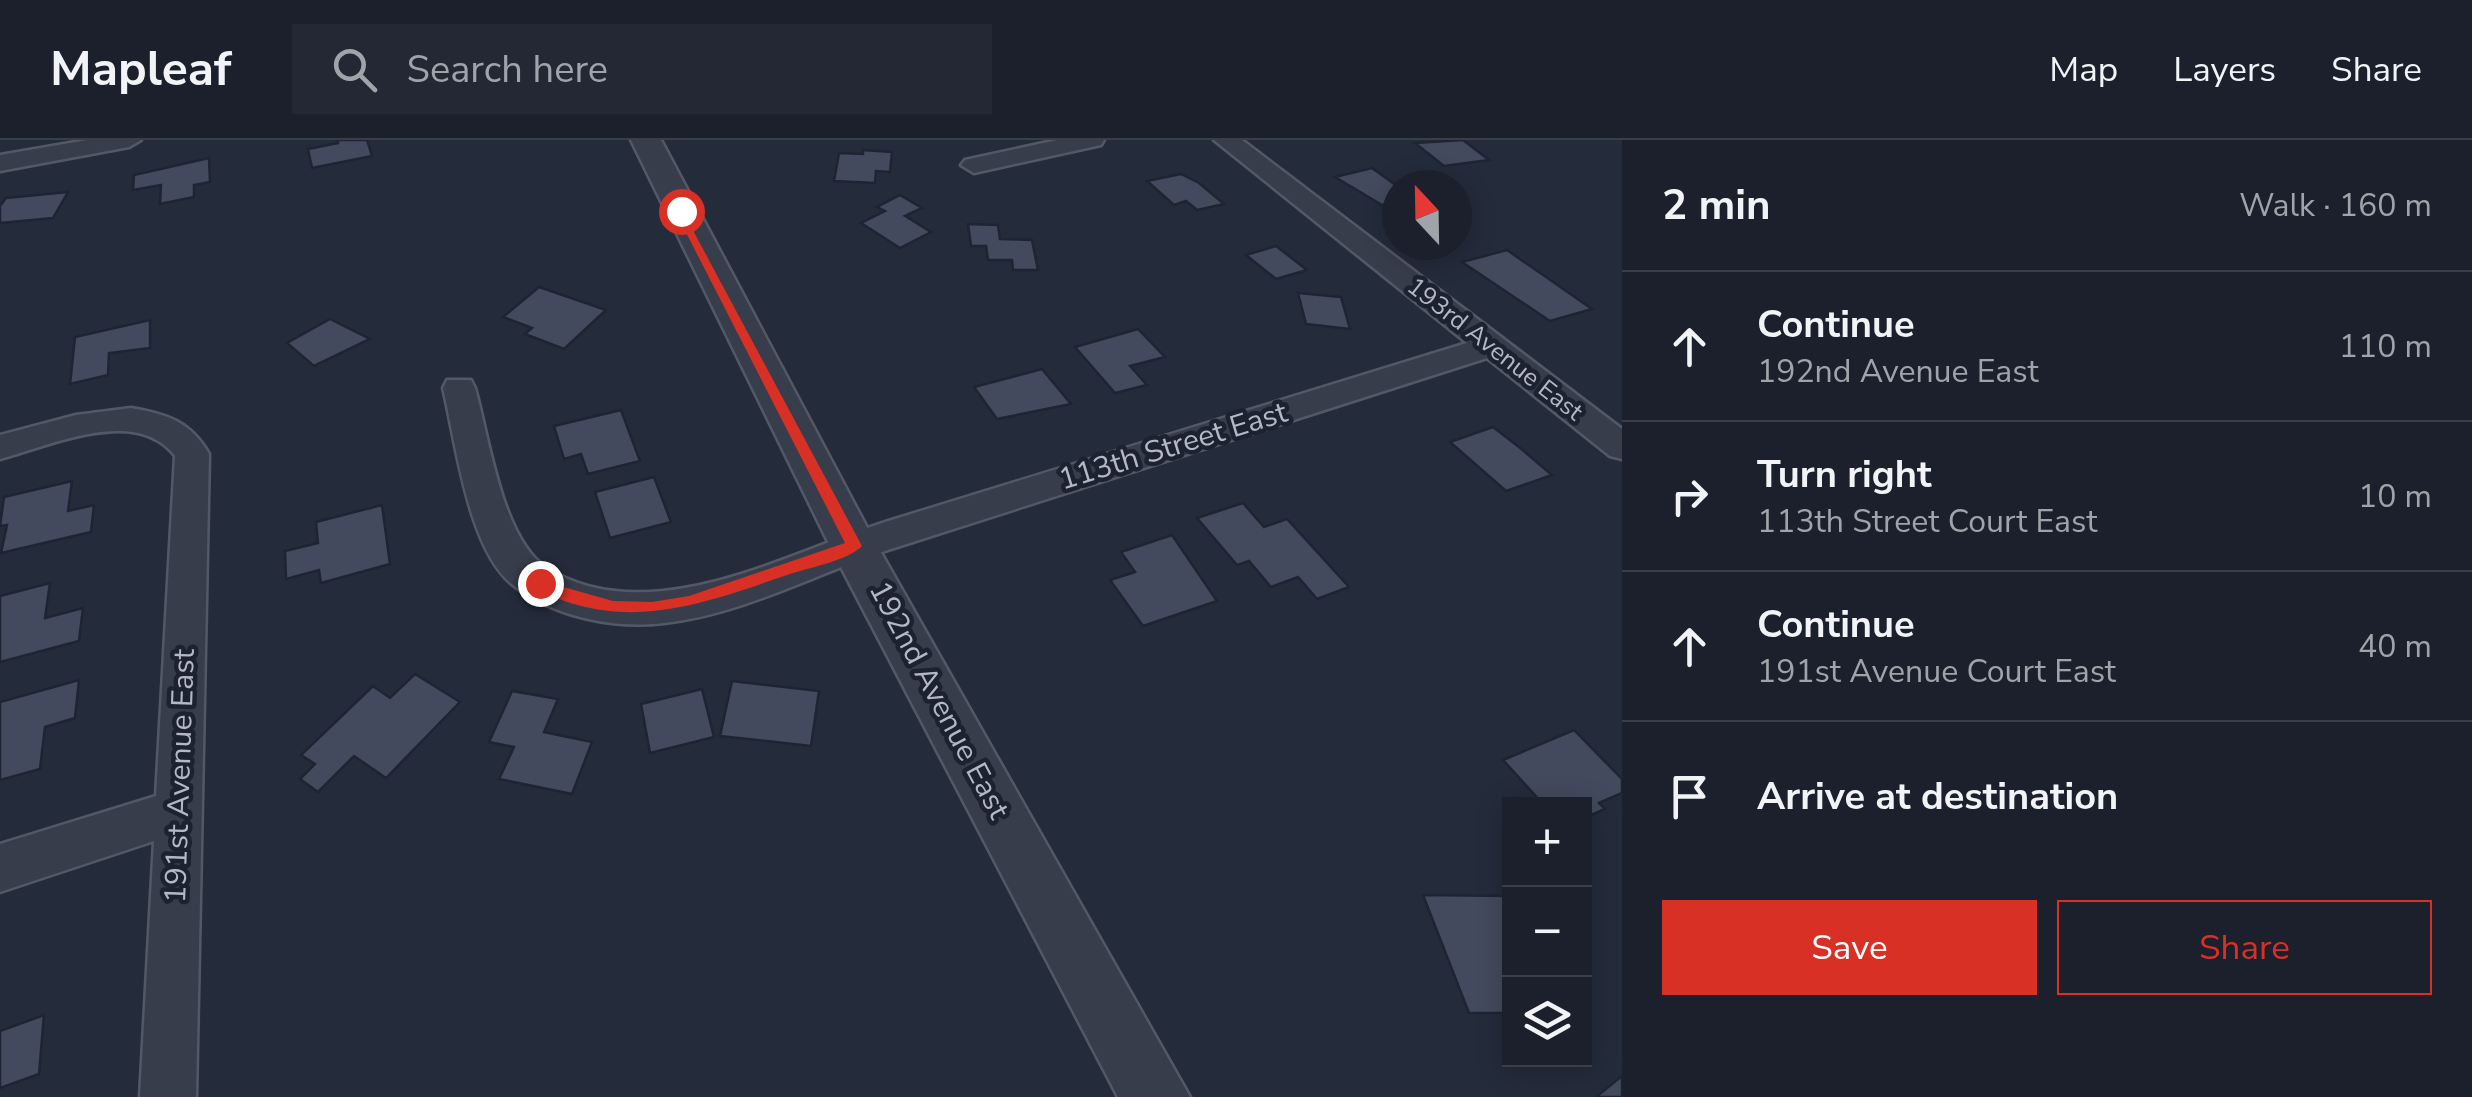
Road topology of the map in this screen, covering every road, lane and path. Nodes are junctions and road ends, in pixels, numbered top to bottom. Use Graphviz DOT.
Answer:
graph roads {
  1 [pos="129,140"];
  2 [pos="646,140"];
  3 [pos="1092,140"];
  4 [pos="1226,140"];
  5 [pos="0,163"];
  6 [pos="974,165"];
  7 [pos="1492,346"];
  8 [pos="459,388"];
  9 [pos="0,446"];
  10 [pos="1622,447"];
  11 [pos="854,546"];
  12 [pos="178,811"];
  13 [pos="0,868"];
  14 [pos="168,1097"];
  15 [pos="1156,1097"];
  1 -- 5 [label="street"];
  2 -- 11 [label="street, 192nd Avenue East"];
  3 -- 6 [label="street"];
  4 -- 7 [label="street, 193rd Avenue East"];
  7 -- 10 [label="street, 193rd Avenue East"];
  7 -- 11 [label="street, 113th Street East"];
  8 -- 11 [label="street, 113th Street East"];
  9 -- 12 [label="street, 191st Avenue East"];
  11 -- 15 [label="street, 192nd Avenue East"];
  12 -- 13 [label="street"];
  12 -- 14 [label="street, 191st Avenue East"];
}
